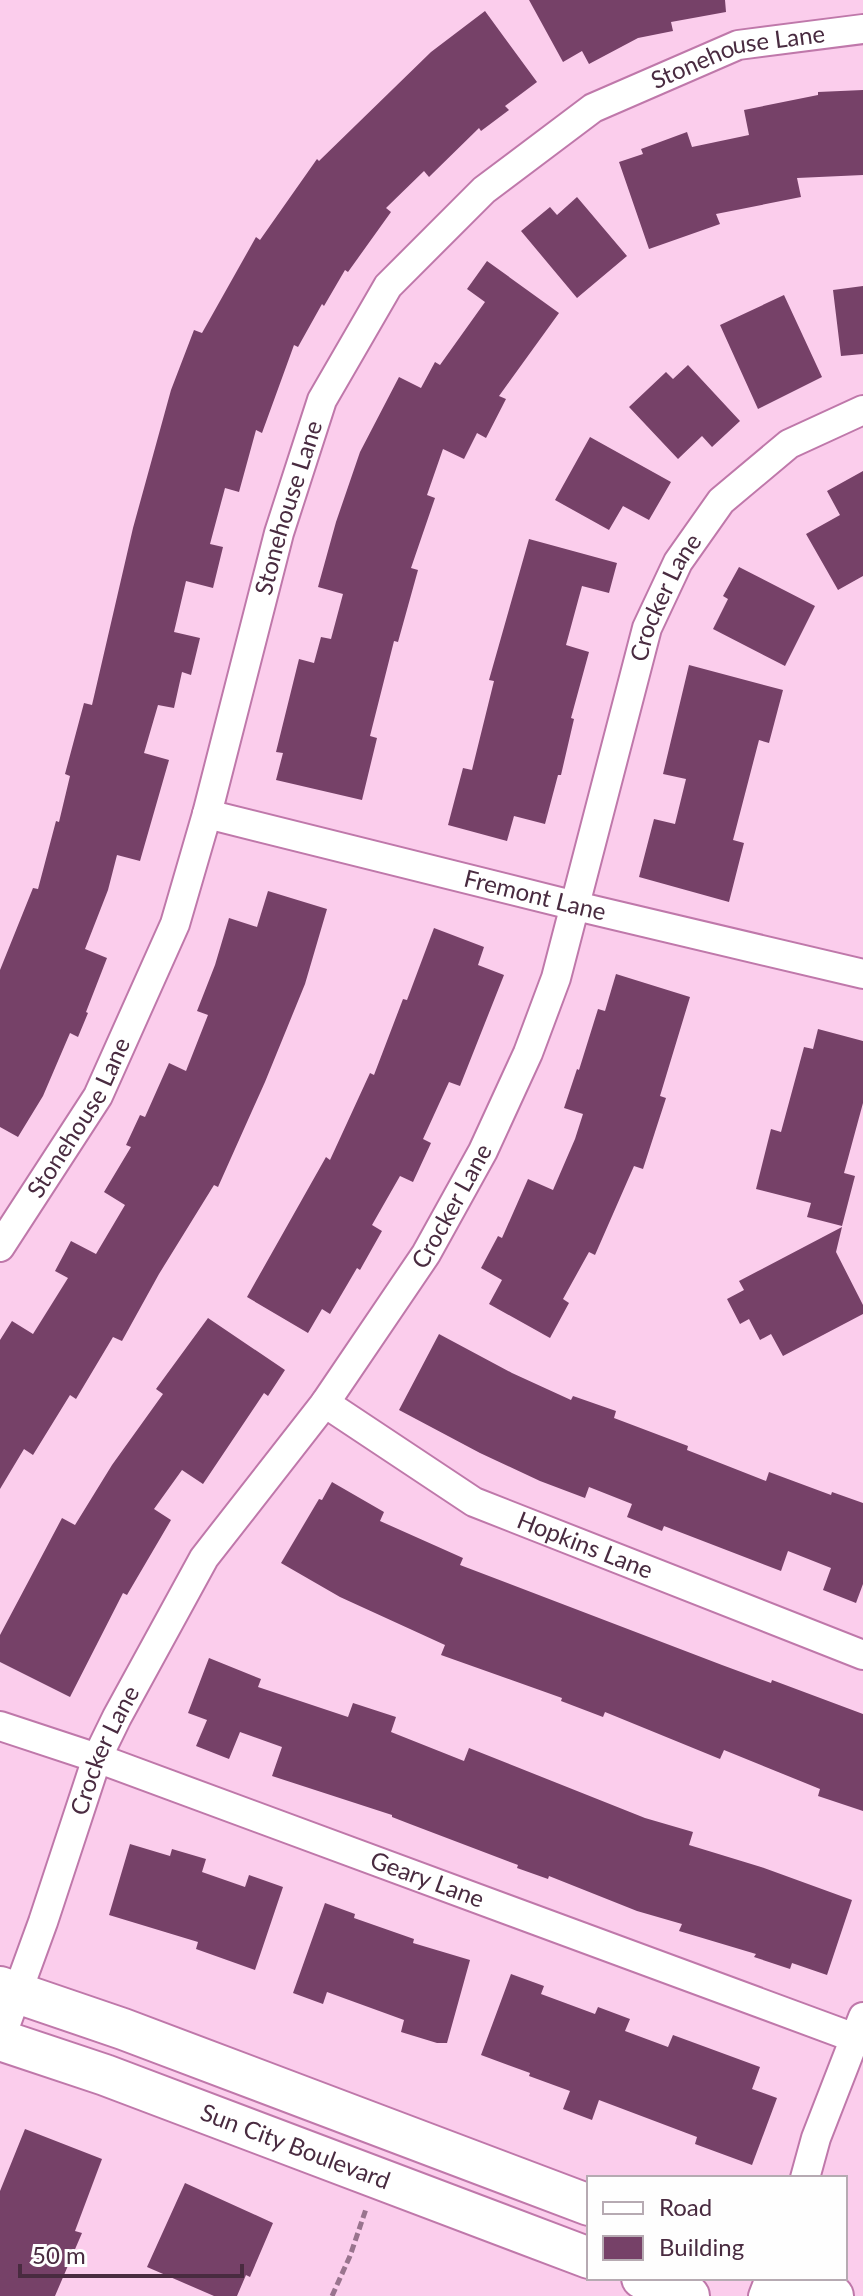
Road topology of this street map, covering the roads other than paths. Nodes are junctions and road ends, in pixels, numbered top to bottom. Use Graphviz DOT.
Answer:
graph roads {
  1 [pos="863,29"];
  2 [pos="863,410"];
  3 [pos="207,814"];
  4 [pos="576,906"];
  5 [pos="863,974"];
  6 [pos="0,1247"];
  7 [pos="325,1403"];
  8 [pos="863,1655"];
  9 [pos="0,1726"];
  10 [pos="97,1758"];
  11 [pos="5,2015"];
  12 [pos="860,2032"];
  13 [pos="806,2176"];
  14 [pos="587,2204"];
  15 [pos="587,2257"];
  16 [pos="647,2280"];
  17 [pos="790,2280"];
  18 [pos="689,2296"];
  19 [pos="833,2296"];
  1 -- 3 [label="street, Stonehouse Lane"];
  2 -- 4 [label="street, Crocker Lane"];
  3 -- 4 [label="street, Fremont Lane"];
  3 -- 6 [label="street, Stonehouse Lane"];
  4 -- 5 [label="street, Fremont Lane"];
  4 -- 7 [label="street, Crocker Lane"];
  7 -- 8 [label="street, Hopkins Lane"];
  7 -- 10 [label="street, Crocker Lane"];
  9 -- 10 [label="street, Geary Lane"];
  10 -- 11 [label="street, Crocker Lane"];
  10 -- 12 [label="street, Geary Lane"];
  11 -- 14 [label="street, Sun City Boulevard"];
  11 -- 15 [label="street, Sun City Boulevard"];
  12 -- 13 [label="street"];
  16 -- 18 [label="street"];
  17 -- 19 [label="street"];
}
